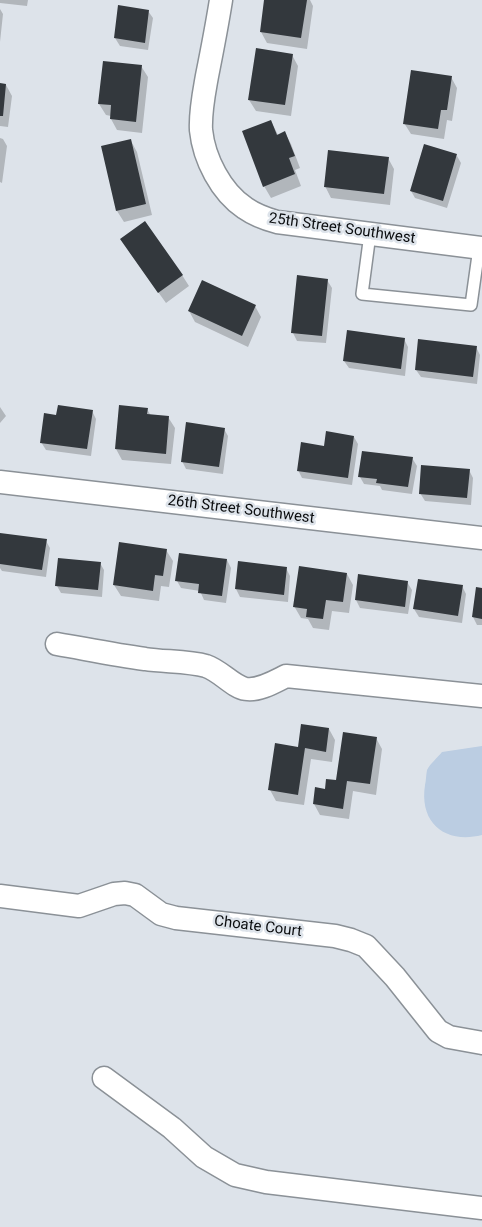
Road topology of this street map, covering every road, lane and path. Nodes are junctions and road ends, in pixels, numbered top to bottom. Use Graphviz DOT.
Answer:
graph roads {
  1 [pos="221,0"];
  2 [pos="370,234"];
  3 [pos="481,248"];
  4 [pos="0,482"];
  5 [pos="482,538"];
  6 [pos="57,644"];
  7 [pos="482,696"];
  8 [pos="0,896"];
  9 [pos="482,1042"];
  10 [pos="104,1078"];
  11 [pos="482,1208"];
  1 -- 2 [label="street, 25th Street Southwest"];
  2 -- 3 [label="street, 25th Street Southwest"];
  2 -- 3 [label="lane"];
  4 -- 5 [label="street, 26th Street Southwest"];
  6 -- 7 [label="street"];
  8 -- 9 [label="street, Choate Court"];
  10 -- 11 [label="street"];
}
